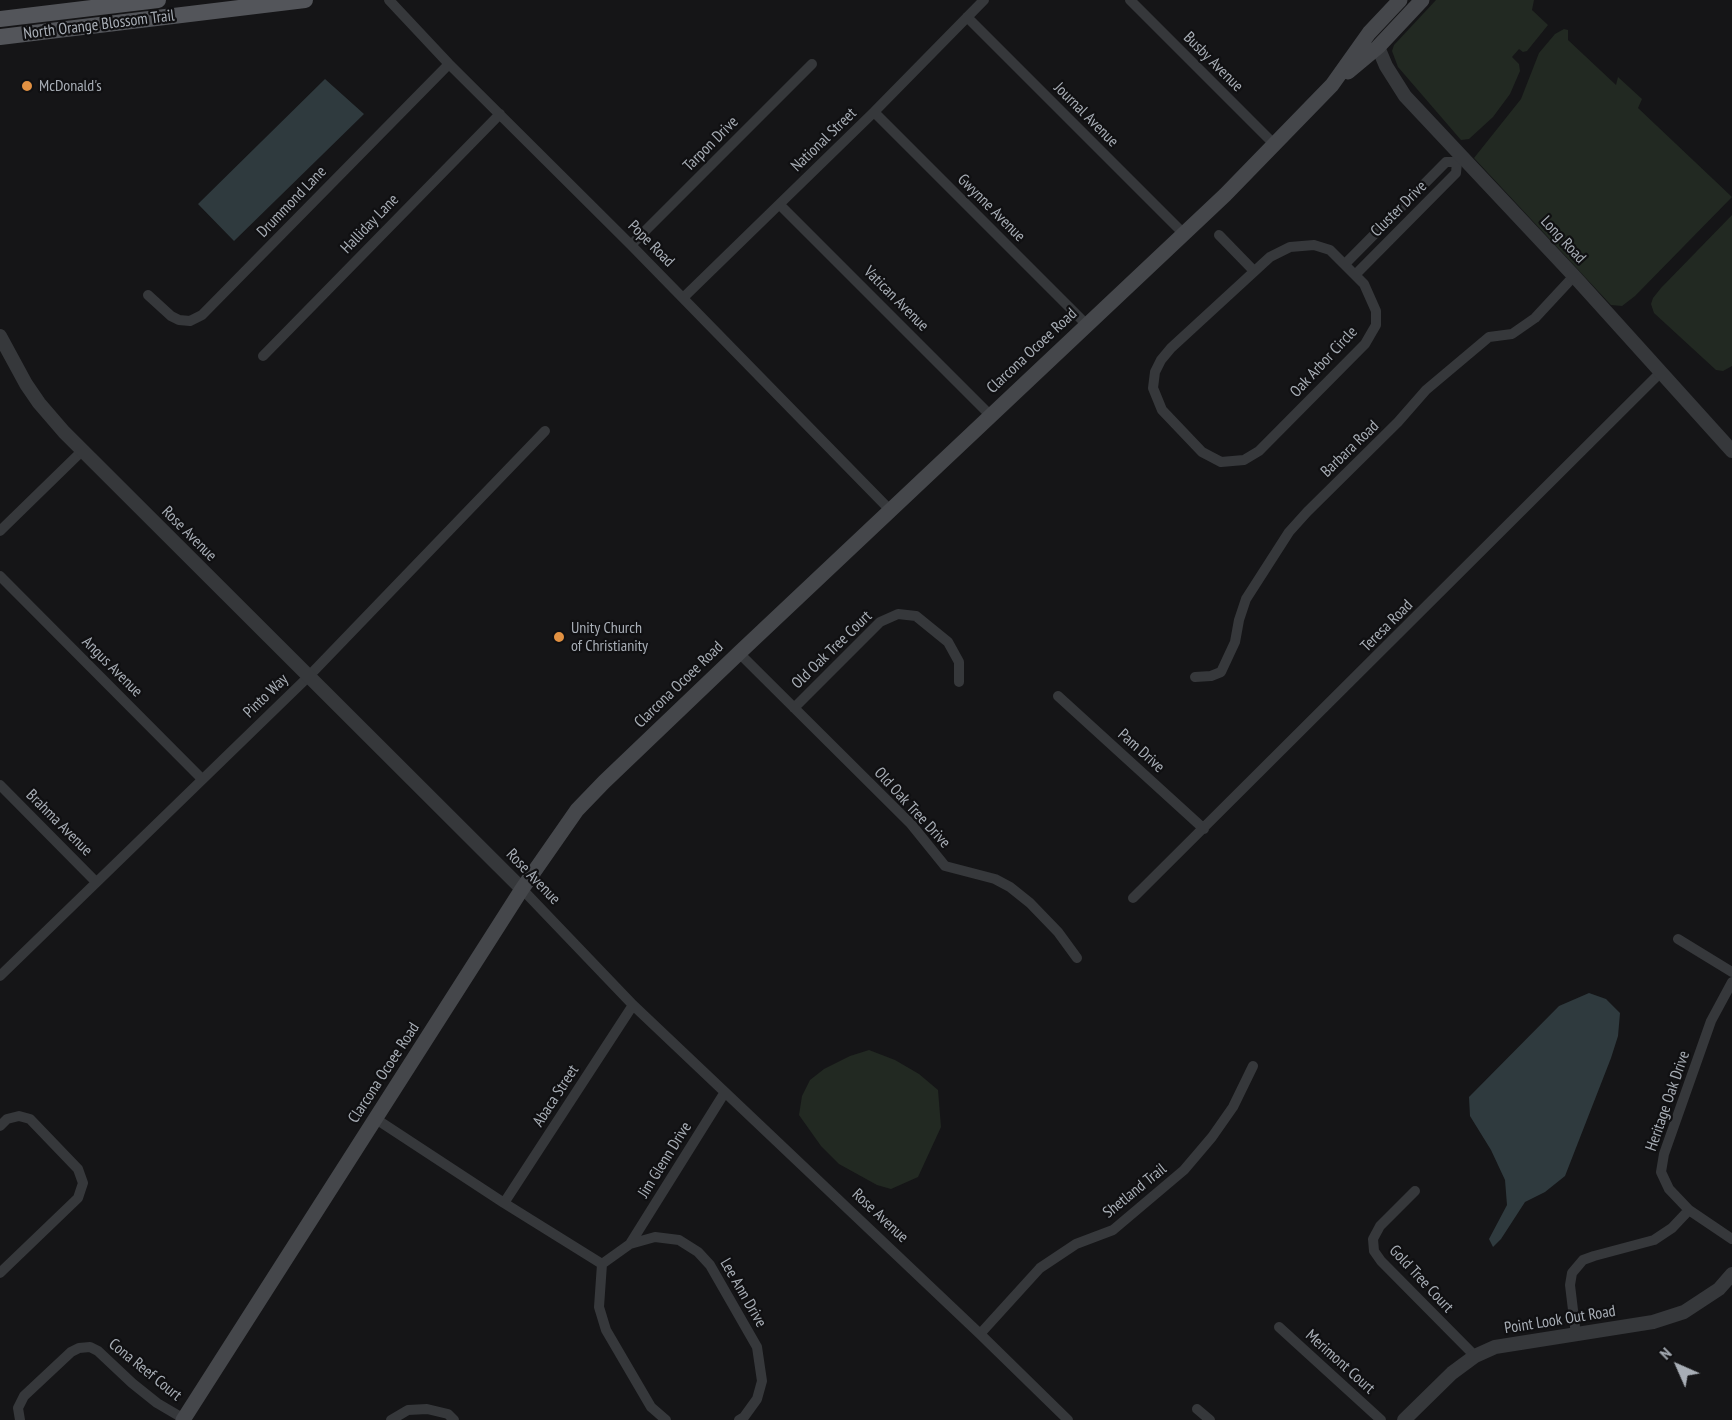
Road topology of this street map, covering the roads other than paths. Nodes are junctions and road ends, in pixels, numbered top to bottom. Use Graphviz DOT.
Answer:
graph roads {
  1 [pos="158,0"];
  2 [pos="305,0"];
  3 [pos="389,0"];
  4 [pos="984,0"];
  5 [pos="1130,0"];
  6 [pos="1402,0"];
  7 [pos="1422,0"];
  8 [pos="966,17"];
  9 [pos="0,19"];
  10 [pos="0,37"];
  11 [pos="1378,47"];
  12 [pos="449,64"];
  13 [pos="812,64"];
  14 [pos="1332,85"];
  15 [pos="874,112"];
  16 [pos="500,114"];
  17 [pos="1275,145"];
  18 [pos="1459,159"];
  19 [pos="780,205"];
  20 [pos="1184,234"];
  21 [pos="1219,235"];
  22 [pos="631,245"];
  23 [pos="1345,264"];
  24 [pos="1254,272"];
  25 [pos="1356,274"];
  26 [pos="1574,276"];
  27 [pos="148,295"];
  28 [pos="683,298"];
  29 [pos="1087,325"];
  30 [pos="1,342"];
  31 [pos="262,356"];
  32 [pos="1660,373"];
  33 [pos="990,415"];
  34 [pos="545,431"];
  35 [pos="82,451"];
  36 [pos="1732,451"];
  37 [pos="891,510"];
  38 [pos="0,531"];
  39 [pos="0,576"];
  40 [pos="739,653"];
  41 [pos="1195,676"];
  42 [pos="308,677"];
  43 [pos="959,682"];
  44 [pos="1058,696"];
  45 [pos="794,708"];
  46 [pos="202,779"];
  47 [pos="0,786"];
  48 [pos="1204,829"];
  49 [pos="96,882"];
  50 [pos="522,889"];
  51 [pos="1133,898"];
  52 [pos="1678,939"];
  53 [pos="1077,958"];
  54 [pos="1732,972"];
  55 [pos="0,976"];
  56 [pos="1732,982"];
  57 [pos="633,1005"];
  58 [pos="1253,1066"];
  59 [pos="725,1092"];
  60 [pos="376,1119"];
  61 [pos="0,1126"];
  62 [pos="1415,1191"];
  63 [pos="504,1203"];
  64 [pos="1689,1210"];
  65 [pos="1732,1239"];
  66 [pos="630,1244"];
  67 [pos="602,1264"];
  68 [pos="0,1273"];
  69 [pos="1732,1274"];
  70 [pos="1279,1327"];
  71 [pos="980,1334"];
  72 [pos="1576,1335"];
  73 [pos="1475,1356"];
  74 [pos="1197,1408"];
  75 [pos="743,1419"];
  76 [pos="20,1420"];
  77 [pos="184,1420"];
  78 [pos="391,1420"];
  79 [pos="454,1420"];
  80 [pos="666,1420"];
  81 [pos="1068,1420"];
  82 [pos="1210,1420"];
  83 [pos="1381,1420"];
  84 [pos="1404,1420"];
  1 -- 9 [label="main road, North Orange Blossom Trail"];
  2 -- 10 [label="main road, North Orange Blossom Trail"];
  3 -- 12 [label="street, Pope Road"];
  4 -- 8 [label="street, National Street"];
  5 -- 17 [label="street, Busby Avenue"];
  6 -- 11 [label="main road"];
  6 -- 14 [label="main road, Clarcona Ocoee Road"];
  7 -- 11 [label="main road, Clarcona Ocoee Road"];
  8 -- 15 [label="street, National Street"];
  8 -- 20 [label="street, Journal Avenue"];
  11 -- 14 [label="main road, Clarcona Ocoee Road"];
  11 -- 18 [label="street, Long Road"];
  12 -- 16 [label="street, Pope Road"];
  12 -- 27 [label="street, Drummond Lane"];
  13 -- 22 [label="street, Tarpon Drive"];
  14 -- 17 [label="main road, Clarcona Ocoee Road"];
  15 -- 19 [label="street, National Street"];
  15 -- 29 [label="street, Gwynne Avenue"];
  16 -- 22 [label="street, Pope Road"];
  16 -- 31 [label="street, Halliday Lane"];
  17 -- 20 [label="main road, Clarcona Ocoee Road"];
  18 -- 23 [label="street, Cluster Drive"];
  18 -- 25 [label="street, Cluster Drive"];
  18 -- 26 [label="street, Long Road"];
  19 -- 28 [label="street, National Street"];
  19 -- 33 [label="street, Vatican Avenue"];
  20 -- 29 [label="main road, Clarcona Ocoee Road"];
  21 -- 24 [label="street"];
  22 -- 28 [label="street, Pope Road"];
  23 -- 24 [label="street, Oak Arbor Circle"];
  23 -- 25 [label="street, Oak Arbor Circle"];
  24 -- 25 [label="street, Oak Arbor Circle"];
  26 -- 32 [label="street, Long Road"];
  26 -- 41 [label="street, Barbara Road"];
  28 -- 37 [label="street, Pope Road"];
  29 -- 33 [label="main road, Clarcona Ocoee Road"];
  30 -- 35 [label="street, Rose Avenue"];
  32 -- 36 [label="street, Long Road"];
  32 -- 48 [label="street, Teresa Road"];
  33 -- 37 [label="main road, Clarcona Ocoee Road"];
  34 -- 42 [label="street, Pinto Way"];
  35 -- 38 [label="street"];
  35 -- 42 [label="street, Rose Avenue"];
  37 -- 40 [label="main road, Clarcona Ocoee Road"];
  39 -- 46 [label="street, Angus Avenue"];
  40 -- 45 [label="street, Old Oak Tree Drive"];
  40 -- 50 [label="main road, Clarcona Ocoee Road"];
  42 -- 46 [label="street, Pinto Way"];
  42 -- 50 [label="street, Rose Avenue"];
  43 -- 45 [label="street, Old Oak Tree Court"];
  44 -- 48 [label="street, Pam Drive"];
  45 -- 53 [label="street, Old Oak Tree Drive"];
  46 -- 49 [label="street, Pinto Way"];
  47 -- 49 [label="street, Brahma Avenue"];
  48 -- 51 [label="street, Teresa Road"];
  49 -- 55 [label="street, Pinto Way"];
  50 -- 57 [label="street, Rose Avenue"];
  50 -- 60 [label="main road, Clarcona Ocoee Road"];
  52 -- 54 [label="street"];
  56 -- 64 [label="street, Heritage Oak Drive"];
  57 -- 59 [label="street, Rose Avenue"];
  57 -- 63 [label="street, Abaca Street"];
  58 -- 71 [label="street, Shetland Trail"];
  59 -- 66 [label="street, Jim Glenn Drive"];
  59 -- 71 [label="street, Rose Avenue"];
  60 -- 63 [label="street"];
  60 -- 77 [label="main road, Clarcona Ocoee Road"];
  61 -- 68 [label="street"];
  62 -- 73 [label="street, Gold Tree Court"];
  63 -- 67 [label="street"];
  64 -- 65 [label="street, Heritage Oak Drive"];
  64 -- 72 [label="street"];
  66 -- 67 [label="street, Lee Ann Drive"];
  66 -- 75 [label="street, Lee Ann Drive"];
  67 -- 80 [label="street"];
  69 -- 72 [label="street, Point Look Out Road"];
  70 -- 83 [label="street, Merimont Court"];
  71 -- 81 [label="street, Rose Avenue"];
  72 -- 73 [label="street, Point Look Out Road"];
  73 -- 84 [label="street, Point Look Out Road"];
  74 -- 82 [label="street"];
  76 -- 77 [label="street, Cona Reef Court"];
  78 -- 79 [label="street"];
}
